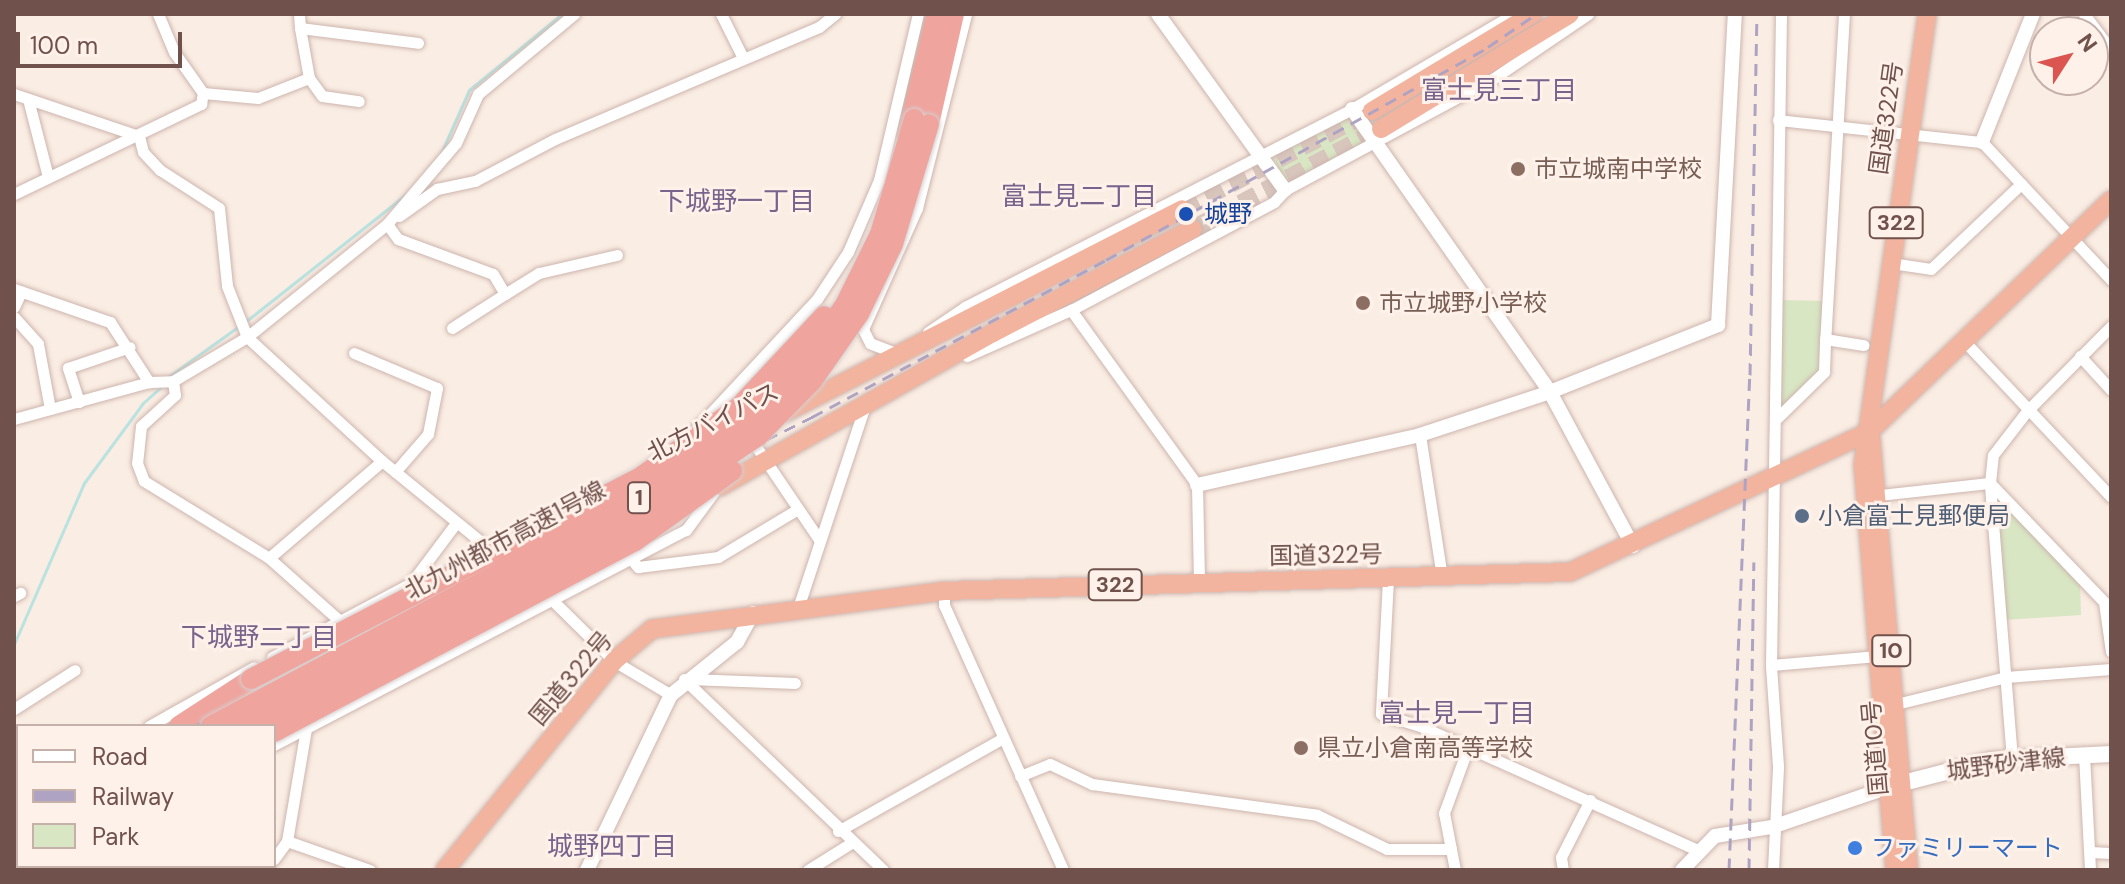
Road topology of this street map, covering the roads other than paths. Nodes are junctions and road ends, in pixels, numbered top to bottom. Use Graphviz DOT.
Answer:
graph roads {
  1 [pos="158,14"];
  2 [pos="299,14"];
  3 [pos="574,14"];
  4 [pos="721,14"];
  5 [pos="835,14"];
  6 [pos="918,14"];
  7 [pos="937,14"];
  8 [pos="954,14"];
  9 [pos="966,14"];
  10 [pos="1158,14"];
  11 [pos="1514,14"];
  12 [pos="1533,14"];
  13 [pos="1570,14"];
  14 [pos="1588,14"];
  15 [pos="1735,14"];
  16 [pos="1781,14"];
  17 [pos="1844,14"];
  18 [pos="1927,14"];
  19 [pos="2033,14"];
  20 [pos="300,28"];
  21 [pos="418,43"];
  22 [pos="743,58"];
  23 [pos="309,78"];
  24 [pos="203,93"];
  25 [pos="14,94"];
  26 [pos="28,99"];
  27 [pos="359,101"];
  28 [pos="1352,109"];
  29 [pos="1372,111"];
  30 [pos="914,119"];
  31 [pos="1778,120"];
  32 [pos="1837,126"];
  33 [pos="1907,133"];
  34 [pos="139,136"];
  35 [pos="1378,136"];
  36 [pos="1982,142"];
  37 [pos="1257,154"];
  38 [pos="48,177"];
  39 [pos="2021,184"];
  40 [pos="1285,190"];
  41 [pos="14,194"];
  42 [pos="2111,200"];
  43 [pos="1182,209"];
  44 [pos="390,221"];
  45 [pos="1193,229"];
  46 [pos="2072,238"];
  47 [pos="617,255"];
  48 [pos="1891,263"];
  49 [pos="2111,280"];
  50 [pos="18,291"];
  51 [pos="505,294"];
  52 [pos="14,307"];
  53 [pos="1071,310"];
  54 [pos="859,314"];
  55 [pos="14,317"];
  56 [pos="2111,326"];
  57 [pos="452,328"];
  58 [pos="247,337"];
  59 [pos="1825,339"];
  60 [pos="1965,342"];
  61 [pos="1864,345"];
  62 [pos="130,347"];
  63 [pos="354,353"];
  64 [pos="894,356"];
  65 [pos="2080,356"];
  66 [pos="173,381"];
  67 [pos="916,381"];
  68 [pos="149,382"];
  69 [pos="2111,390"];
  70 [pos="1550,392"];
  71 [pos="721,399"];
  72 [pos="79,402"];
  73 [pos="50,409"];
  74 [pos="864,409"];
  75 [pos="2027,411"];
  76 [pos="14,419"];
  77 [pos="1775,420"];
  78 [pos="747,432"];
  79 [pos="1869,432"];
  80 [pos="1420,435"];
  81 [pos="382,461"];
  82 [pos="767,461"];
  83 [pos="395,472"];
  84 [pos="652,480"];
  85 [pos="1775,480"];
  86 [pos="1990,483"];
  87 [pos="1197,485"];
  88 [pos="716,489"];
  89 [pos="1879,495"];
  90 [pos="2111,497"];
  91 [pos="798,509"];
  92 [pos="456,523"];
  93 [pos="820,541"];
  94 [pos="1633,546"];
  95 [pos="269,558"];
  96 [pos="504,559"];
  97 [pos="631,559"];
  98 [pos="1442,577"];
  99 [pos="1388,579"];
  100 [pos="1199,582"];
  101 [pos="534,584"];
  102 [pos="944,591"];
  103 [pos="553,599"];
  104 [pos="2108,599"];
  105 [pos="798,608"];
  106 [pos="753,613"];
  107 [pos="340,621"];
  108 [pos="2111,652"];
  109 [pos="1878,656"];
  110 [pos="614,661"];
  111 [pos="1771,665"];
  112 [pos="2111,669"];
  113 [pos="75,670"];
  114 [pos="2006,677"];
  115 [pos="684,679"];
  116 [pos="795,683"];
  117 [pos="671,695"];
  118 [pos="1896,704"];
  119 [pos="14,709"];
  120 [pos="153,724"];
  121 [pos="185,724"];
  122 [pos="186,724"];
  123 [pos="215,724"];
  124 [pos="248,724"];
  125 [pos="269,724"];
  126 [pos="306,729"];
  127 [pos="276,731"];
  128 [pos="1003,738"];
  129 [pos="276,744"];
  130 [pos="1467,750"];
  131 [pos="2111,754"];
  132 [pos="2084,755"];
  133 [pos="2012,759"];
  134 [pos="1020,776"];
  135 [pos="1896,785"];
  136 [pos="1590,800"];
  137 [pos="1772,827"];
  138 [pos="838,831"];
  139 [pos="287,841"];
  140 [pos="851,843"];
  141 [pos="1451,849"];
  142 [pos="1698,850"];
  143 [pos="2090,852"];
  144 [pos="2111,853"];
  145 [pos="276,856"];
  146 [pos="370,870"];
  147 [pos="445,870"];
  148 [pos="587,870"];
  149 [pos="808,870"];
  150 [pos="883,870"];
  151 [pos="1063,870"];
  152 [pos="1455,870"];
  153 [pos="1563,870"];
  154 [pos="1682,870"];
  155 [pos="1773,870"];
  156 [pos="1895,870"];
  157 [pos="1909,870"];
  158 [pos="2090,870"];
  1 -- 24 [label="street"];
  2 -- 20 [label="street"];
  3 -- 44 [label="street"];
  4 -- 22 [label="street"];
  5 -- 22 [label="street"];
  6 -- 71 [label="street"];
  7 -- 30 [label="highway, 北九州都市高速1号線 / 1"];
  8 -- 54 [label="highway, 北九州都市高速1号線 / 1, bridge"];
  9 -- 64 [label="street"];
  10 -- 37 [label="street"];
  11 -- 28 [label="street"];
  12 -- 29 [label="highway"];
  13 -- 35 [label="highway"];
  14 -- 35 [label="street"];
  15 -- 70 [label="street"];
  16 -- 31 [label="street"];
  17 -- 32 [label="street"];
  18 -- 33 [label="highway, 国道322号 / 322"];
  19 -- 36 [label="street"];
  20 -- 21 [label="street"];
  20 -- 23 [label="street"];
  22 -- 44 [label="street"];
  23 -- 24 [label="street"];
  23 -- 27 [label="street"];
  24 -- 34 [label="street"];
  25 -- 26 [label="street"];
  26 -- 34 [label="street"];
  26 -- 38 [label="street"];
  28 -- 35 [label="street"];
  28 -- 37 [label="street"];
  30 -- 121 [label="highway, bridge"];
  30 -- 123 [label="highway, 北九州都市高速1号線 / 1, bridge"];
  31 -- 32 [label="street"];
  31 -- 77 [label="street"];
  32 -- 33 [label="street"];
  32 -- 59 [label="street"];
  33 -- 36 [label="street"];
  33 -- 48 [label="highway, 国道322号 / 322"];
  34 -- 38 [label="street"];
  34 -- 58 [label="street"];
  35 -- 40 [label="street"];
  35 -- 70 [label="street"];
  36 -- 39 [label="street"];
  37 -- 40 [label="street"];
  37 -- 64 [label="street"];
  38 -- 41 [label="street"];
  39 -- 46 [label="street"];
  39 -- 48 [label="street"];
  40 -- 53 [label="street"];
  42 -- 46 [label="highway"];
  43 -- 64 [label="highway, 北方バイパス"];
  44 -- 51 [label="street"];
  44 -- 58 [label="street"];
  45 -- 67 [label="highway"];
  46 -- 49 [label="street"];
  46 -- 60 [label="highway"];
  47 -- 51 [label="street"];
  48 -- 79 [label="highway, 国道322号 / 322"];
  50 -- 52 [label="street"];
  50 -- 62 [label="street"];
  51 -- 57 [label="street"];
  53 -- 67 [label="street"];
  53 -- 87 [label="street"];
  54 -- 124 [label="highway, 北九州都市高速1号線 / 1, bridge"];
  54 -- 127 [label="highway, bridge"];
  55 -- 73 [label="street"];
  56 -- 65 [label="street"];
  58 -- 66 [label="street"];
  58 -- 81 [label="street"];
  59 -- 61 [label="street"];
  59 -- 77 [label="street"];
  60 -- 75 [label="street"];
  60 -- 79 [label="highway"];
  62 -- 68 [label="street"];
  62 -- 72 [label="street"];
  63 -- 83 [label="street"];
  64 -- 78 [label="highway, 北方バイパス"];
  65 -- 69 [label="street"];
  65 -- 75 [label="street"];
  66 -- 68 [label="street"];
  66 -- 95 [label="street"];
  67 -- 74 [label="highway"];
  68 -- 72 [label="street"];
  70 -- 80 [label="street"];
  70 -- 94 [label="street"];
  71 -- 78 [label="street"];
  71 -- 84 [label="street"];
  72 -- 73 [label="street"];
  73 -- 76 [label="street"];
  74 -- 82 [label="highway"];
  74 -- 93 [label="street"];
  75 -- 86 [label="street"];
  75 -- 90 [label="street"];
  77 -- 85 [label="street"];
  78 -- 82 [label="street"];
  78 -- 84 [label="highway, 北方バイパス"];
  79 -- 85 [label="highway, 国道322号 / 322"];
  79 -- 89 [label="highway, 国道10号 / 10"];
  79 -- 109 [label="highway, 国道10号 / 10"];
  80 -- 87 [label="street"];
  80 -- 98 [label="street"];
  81 -- 83 [label="street"];
  81 -- 95 [label="street"];
  82 -- 88 [label="highway"];
  82 -- 91 [label="street"];
  83 -- 92 [label="street"];
  84 -- 96 [label="highway, 北方バイパス"];
  85 -- 94 [label="highway, 国道322号 / 322"];
  85 -- 111 [label="street"];
  86 -- 89 [label="street"];
  86 -- 104 [label="street"];
  86 -- 114 [label="street"];
  87 -- 100 [label="street"];
  88 -- 97 [label="street"];
  88 -- 101 [label="highway"];
  89 -- 118 [label="highway, 国道10号 / 10"];
  91 -- 93 [label="street"];
  91 -- 97 [label="street"];
  92 -- 96 [label="street"];
  92 -- 107 [label="street"];
  93 -- 105 [label="street"];
  94 -- 98 [label="highway, 国道322号 / 322"];
  95 -- 107 [label="street"];
  96 -- 101 [label="street"];
  96 -- 122 [label="highway, 北方バイパス"];
  97 -- 103 [label="street"];
  98 -- 99 [label="highway, 国道322号 / 322"];
  99 -- 100 [label="highway, 国道322号 / 322"];
  99 -- 130 [label="street"];
  100 -- 102 [label="highway, 国道322号 / 322"];
  101 -- 103 [label="street"];
  101 -- 125 [label="highway"];
  102 -- 105 [label="highway, 国道322号 / 322"];
  102 -- 128 [label="street"];
  103 -- 110 [label="street"];
  103 -- 126 [label="street"];
  104 -- 108 [label="street"];
  105 -- 106 [label="highway, 国道322号 / 322"];
  106 -- 110 [label="highway, 国道322号 / 322"];
  106 -- 115 [label="street"];
  107 -- 120 [label="street"];
  109 -- 111 [label="street"];
  109 -- 135 [label="highway, 国道10号 / 10"];
  110 -- 117 [label="street"];
  110 -- 147 [label="highway, 国道322号 / 322"];
  111 -- 137 [label="street"];
  112 -- 114 [label="street"];
  113 -- 119 [label="street"];
  114 -- 118 [label="street"];
  114 -- 133 [label="street"];
  115 -- 116 [label="street"];
  115 -- 117 [label="street"];
  115 -- 138 [label="street"];
  117 -- 148 [label="street"];
  118 -- 135 [label="highway, 国道10号 / 10"];
  126 -- 129 [label="street"];
  126 -- 139 [label="street"];
  128 -- 134 [label="street"];
  128 -- 138 [label="street"];
  130 -- 136 [label="street"];
  130 -- 141 [label="street"];
  131 -- 132 [label="main road, 城野砂津線"];
  132 -- 133 [label="main road, 城野砂津線"];
  132 -- 143 [label="street"];
  133 -- 135 [label="main road, 城野砂津線"];
  134 -- 141 [label="street"];
  134 -- 151 [label="street"];
  135 -- 137 [label="street"];
  135 -- 156 [label="highway, 国道10号 / 10"];
  135 -- 157 [label="highway, 国道10号 / 10"];
  136 -- 142 [label="street"];
  136 -- 153 [label="street"];
  137 -- 142 [label="street"];
  137 -- 155 [label="street"];
  138 -- 140 [label="street"];
  139 -- 145 [label="street"];
  139 -- 146 [label="street"];
  140 -- 149 [label="street"];
  140 -- 150 [label="street"];
  141 -- 152 [label="street"];
  142 -- 154 [label="street"];
  143 -- 144 [label="street"];
  143 -- 158 [label="street"];
}
